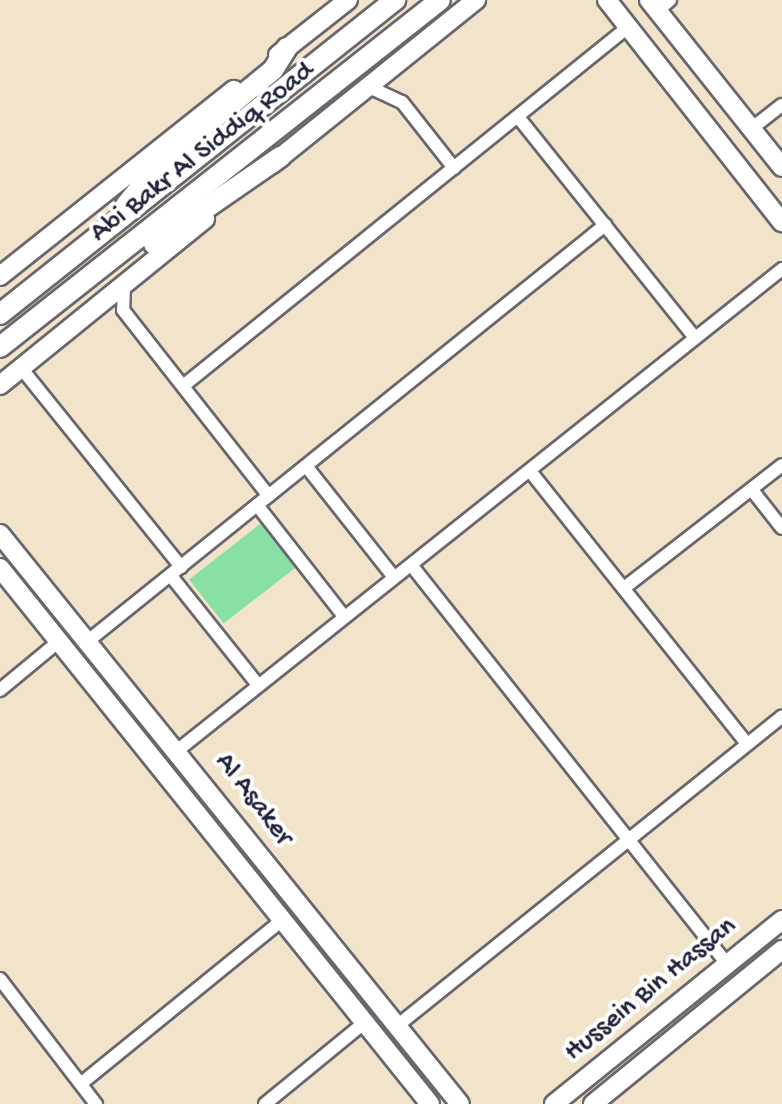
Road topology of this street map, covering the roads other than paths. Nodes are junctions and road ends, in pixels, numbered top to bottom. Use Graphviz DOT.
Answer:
graph roads {
  1 [pos="348,0"];
  2 [pos="395,0"];
  3 [pos="440,0"];
  4 [pos="476,0"];
  5 [pos="610,2"];
  6 [pos="659,4"];
  7 [pos="628,27"];
  8 [pos="288,48"];
  9 [pos="368,86"];
  10 [pos="782,105"];
  11 [pos="518,117"];
  12 [pos="752,129"];
  13 [pos="280,157"];
  14 [pos="782,167"];
  15 [pos="454,168"];
  16 [pos="118,220"];
  17 [pos="782,222"];
  18 [pos="605,225"];
  19 [pos="782,269"];
  20 [pos="0,276"];
  21 [pos="124,286"];
  22 [pos="60,301"];
  23 [pos="96,308"];
  24 [pos="123,310"];
  25 [pos="0,314"];
  26 [pos="696,338"];
  27 [pos="0,348"];
  28 [pos="22,369"];
  29 [pos="0,386"];
  30 [pos="184,386"];
  31 [pos="306,466"];
  32 [pos="782,466"];
  33 [pos="530,471"];
  34 [pos="752,490"];
  35 [pos="269,496"];
  36 [pos="257,505"];
  37 [pos="782,528"];
  38 [pos="0,534"];
  39 [pos="412,566"];
  40 [pos="0,568"];
  41 [pos="176,571"];
  42 [pos="392,575"];
  43 [pos="624,588"];
  44 [pos="344,614"];
  45 [pos="88,641"];
  46 [pos="58,642"];
  47 [pos="258,685"];
  48 [pos="0,690"];
  49 [pos="129,692"];
  50 [pos="111,708"];
  51 [pos="782,716"];
  52 [pos="746,743"];
  53 [pos="178,750"];
  54 [pos="628,838"];
  55 [pos="282,920"];
  56 [pos="782,920"];
  57 [pos="782,950"];
  58 [pos="728,964"];
  59 [pos="0,979"];
  60 [pos="364,1023"];
  61 [pos="397,1026"];
  62 [pos="84,1082"];
  63 [pos="89,1101"];
  64 [pos="601,1101"];
  65 [pos="264,1104"];
  66 [pos="430,1104"];
  67 [pos="460,1104"];
  68 [pos="554,1104"];
  1 -- 8 [label="street"];
  2 -- 16 [label="main road, Abi Bakr Al Siddiq Road"];
  3 -- 22 [label="main road, Abi Bakr Al Siddiq Road"];
  4 -- 9 [label="street"];
  5 -- 7 [label="street"];
  6 -- 12 [label="street"];
  7 -- 11 [label="street"];
  7 -- 17 [label="street"];
  8 -- 16 [label="main road"];
  8 -- 20 [label="street"];
  9 -- 13 [label="street"];
  9 -- 15 [label="street"];
  10 -- 12 [label="street"];
  11 -- 15 [label="street"];
  11 -- 18 [label="street"];
  12 -- 14 [label="street"];
  13 -- 21 [label="street"];
  13 -- 22 [label="main road"];
  15 -- 30 [label="street"];
  16 -- 25 [label="main road, Abi Bakr Al Siddiq Road"];
  18 -- 26 [label="street"];
  18 -- 31 [label="street"];
  19 -- 26 [label="street"];
  21 -- 23 [label="street"];
  21 -- 24 [label="street"];
  22 -- 27 [label="main road, Abi Bakr Al Siddiq Road"];
  23 -- 24 [label="street"];
  23 -- 28 [label="street"];
  24 -- 30 [label="street"];
  26 -- 33 [label="street"];
  28 -- 29 [label="street"];
  28 -- 41 [label="street"];
  30 -- 35 [label="street"];
  31 -- 35 [label="street"];
  31 -- 42 [label="street"];
  32 -- 34 [label="street"];
  33 -- 39 [label="street"];
  33 -- 43 [label="street"];
  34 -- 37 [label="street"];
  34 -- 43 [label="street"];
  35 -- 36 [label="street"];
  36 -- 41 [label="street"];
  36 -- 44 [label="street"];
  38 -- 45 [label="street, Al Asaker"];
  39 -- 42 [label="street"];
  39 -- 54 [label="street"];
  40 -- 46 [label="street, Al Asaker"];
  41 -- 45 [label="street"];
  41 -- 47 [label="street"];
  42 -- 44 [label="street"];
  43 -- 52 [label="street"];
  44 -- 47 [label="street"];
  45 -- 49 [label="street, Al Asaker"];
  46 -- 48 [label="street"];
  46 -- 50 [label="street, Al Asaker"];
  47 -- 53 [label="street"];
  49 -- 50 [label="street"];
  49 -- 53 [label="street, Al Asaker"];
  50 -- 55 [label="street, Al Asaker"];
  51 -- 52 [label="street"];
  52 -- 54 [label="street"];
  53 -- 61 [label="street, Al Asaker"];
  54 -- 58 [label="street"];
  54 -- 61 [label="street"];
  55 -- 60 [label="street, Al Asaker"];
  55 -- 62 [label="street"];
  56 -- 58 [label="street, Hussein Bin Hassan"];
  57 -- 64 [label="street, Hussein Bin Hassan"];
  58 -- 68 [label="street, Hussein Bin Hassan"];
  59 -- 62 [label="street"];
  60 -- 65 [label="street"];
  60 -- 66 [label="street, Al Asaker"];
  61 -- 67 [label="street, Al Asaker"];
  62 -- 63 [label="street"];
}
